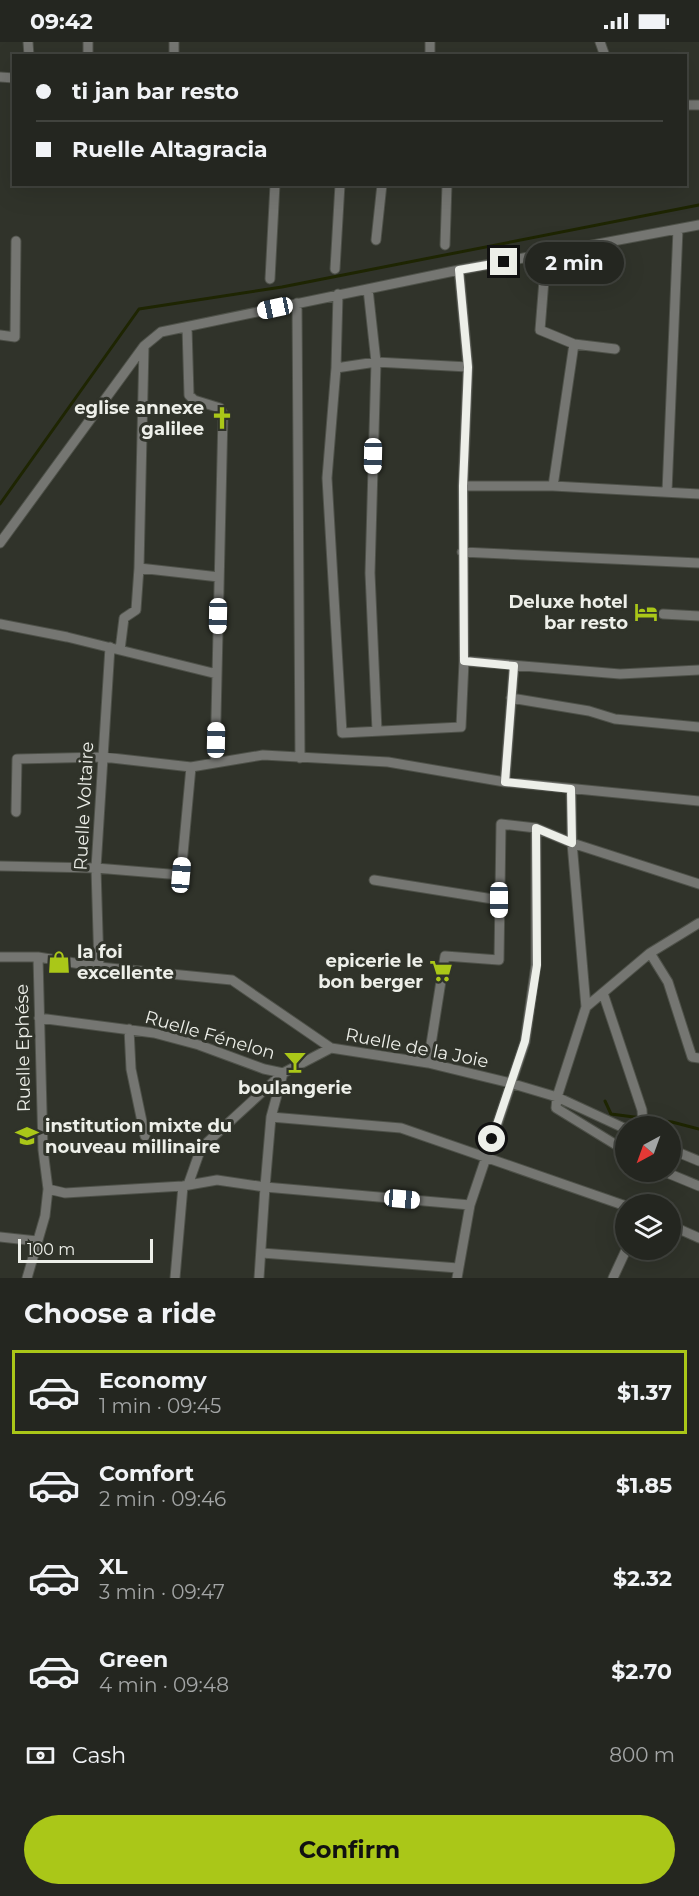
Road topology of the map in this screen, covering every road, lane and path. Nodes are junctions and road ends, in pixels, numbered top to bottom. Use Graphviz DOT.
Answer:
graph roads {
  1 [pos="275,186"];
  2 [pos="340,186"];
  3 [pos="382,186"];
  4 [pos="447,186"];
  5 [pos="699,225"];
  6 [pos="678,229"];
  7 [pos="376,240"];
  8 [pos="16,241"];
  9 [pos="445,245"];
  10 [pos="546,255"];
  11 [pos="335,269"];
  12 [pos="459,270"];
  13 [pos="270,279"];
  14 [pos="368,289"];
  15 [pos="338,294"];
  16 [pos="297,303"];
  17 [pos="187,327"];
  18 [pos="0,335"];
  19 [pos="574,344"];
  20 [pos="144,346"];
  21 [pos="615,349"];
  22 [pos="376,362"];
  23 [pos="468,367"];
  24 [pos="336,368"];
  25 [pos="463,486"];
  26 [pos="553,486"];
  27 [pos="667,492"];
  28 [pos="699,494"];
  29 [pos="0,543"];
  30 [pos="462,552"];
  31 [pos="699,563"];
  32 [pos="139,568"];
  33 [pos="219,576"];
  34 [pos="663,614"];
  35 [pos="699,616"];
  36 [pos="0,624"];
  37 [pos="115,648"];
  38 [pos="464,661"];
  39 [pos="514,666"];
  40 [pos="699,670"];
  41 [pos="217,674"];
  42 [pos="511,698"];
  43 [pos="699,728"];
  44 [pos="377,731"];
  45 [pos="103,757"];
  46 [pos="300,758"];
  47 [pos="215,762"];
  48 [pos="191,767"];
  49 [pos="505,782"];
  50 [pos="571,789"];
  51 [pos="699,801"];
  52 [pos="16,812"];
  53 [pos="536,828"];
  54 [pos="572,843"];
  55 [pos="0,866"];
  56 [pos="96,868"];
  57 [pos="374,880"];
  58 [pos="699,884"];
  59 [pos="499,900"];
  60 [pos="699,923"];
  61 [pos="650,953"];
  62 [pos="0,957"];
  63 [pos="38,957"];
  64 [pos="99,967"];
  65 [pos="603,993"];
  66 [pos="586,1007"];
  67 [pos="39,1018"];
  68 [pos="129,1029"];
  69 [pos="331,1048"];
  70 [pos="699,1058"];
  71 [pos="428,1063"];
  72 [pos="283,1073"];
  73 [pos="510,1083"];
  74 [pos="557,1097"];
  75 [pos="643,1116"];
  76 [pos="271,1117"];
  77 [pos="615,1124"];
  78 [pos="145,1136"];
  79 [pos="615,1144"];
  80 [pos="681,1154"];
  81 [pos="487,1157"];
  82 [pos="699,1161"];
  83 [pos="681,1179"];
  84 [pos="185,1185"];
  85 [pos="699,1186"];
  86 [pos="265,1187"];
  87 [pos="48,1189"];
  88 [pos="615,1202"];
  89 [pos="470,1205"];
  90 [pos="681,1230"];
  91 [pos="0,1237"];
  92 [pos="699,1238"];
  93 [pos="38,1241"];
  94 [pos="262,1253"];
  95 [pos="621,1260"];
  96 [pos="458,1273"];
  97 [pos="27,1278"];
  98 [pos="174,1278"];
  99 [pos="259,1278"];
  100 [pos="613,1278"];
  1 -- 13 [label="street"];
  2 -- 11 [label="street"];
  3 -- 7 [label="street"];
  4 -- 9 [label="street"];
  5 -- 6 [label="street"];
  6 -- 10 [label="street"];
  6 -- 27 [label="street"];
  8 -- 18 [label="street"];
  10 -- 12 [label="street"];
  10 -- 19 [label="street"];
  12 -- 14 [label="street"];
  12 -- 23 [label="street"];
  14 -- 15 [label="street"];
  14 -- 22 [label="street"];
  15 -- 16 [label="street"];
  15 -- 24 [label="street"];
  16 -- 17 [label="street"];
  16 -- 46 [label="street"];
  17 -- 20 [label="street"];
  17 -- 33 [label="street"];
  19 -- 21 [label="street"];
  19 -- 26 [label="street"];
  20 -- 29 [label="street"];
  20 -- 32 [label="street, Ruelle Voltaire"];
  22 -- 23 [label="street"];
  22 -- 24 [label="street"];
  22 -- 44 [label="street"];
  23 -- 25 [label="street"];
  24 -- 44 [label="street"];
  25 -- 26 [label="street"];
  25 -- 30 [label="street"];
  26 -- 27 [label="street"];
  27 -- 28 [label="street"];
  30 -- 31 [label="street"];
  30 -- 38 [label="street"];
  32 -- 33 [label="street"];
  32 -- 37 [label="street, Ruelle Voltaire"];
  33 -- 41 [label="street"];
  34 -- 35 [label="street"];
  36 -- 37 [label="street"];
  37 -- 41 [label="street"];
  37 -- 45 [label="street, Ruelle Voltaire"];
  38 -- 39 [label="street"];
  38 -- 44 [label="street"];
  39 -- 40 [label="street"];
  39 -- 42 [label="street"];
  41 -- 47 [label="street"];
  42 -- 43 [label="street"];
  42 -- 49 [label="street"];
  45 -- 48 [label="street"];
  45 -- 52 [label="street"];
  45 -- 56 [label="street, Ruelle Voltaire"];
  46 -- 47 [label="street"];
  46 -- 49 [label="street"];
  47 -- 48 [label="street"];
  48 -- 56 [label="street"];
  49 -- 50 [label="street"];
  50 -- 51 [label="street"];
  50 -- 54 [label="street"];
  53 -- 54 [label="street"];
  53 -- 59 [label="street"];
  53 -- 73 [label="street"];
  54 -- 58 [label="street"];
  54 -- 66 [label="street"];
  55 -- 56 [label="street"];
  56 -- 64 [label="street, Ruelle Voltaire"];
  57 -- 59 [label="street"];
  59 -- 71 [label="street"];
  60 -- 61 [label="street"];
  61 -- 65 [label="street"];
  61 -- 70 [label="street"];
  62 -- 63 [label="street, Ruelle de la Joie"];
  63 -- 64 [label="street, Ruelle de la Joie"];
  63 -- 67 [label="street, Ruelle Ephése"];
  64 -- 69 [label="street, Ruelle de la Joie"];
  65 -- 66 [label="street"];
  65 -- 75 [label="street"];
  66 -- 74 [label="street"];
  67 -- 68 [label="street, Ruelle Fénelon"];
  67 -- 87 [label="street, Ruelle Ephése"];
  68 -- 72 [label="street, Ruelle Fénelon"];
  68 -- 78 [label="street"];
  69 -- 71 [label="street, Ruelle de la Joie"];
  69 -- 72 [label="street, Ruelle Fénelon"];
  71 -- 73 [label="street, Ruelle de la Joie"];
  72 -- 76 [label="street"];
  72 -- 84 [label="street"];
  73 -- 74 [label="street, Ruelle de la Joie"];
  73 -- 81 [label="street"];
  74 -- 77 [label="street, Ruelle de la Joie"];
  74 -- 79 [label="street"];
  76 -- 81 [label="street"];
  76 -- 86 [label="street"];
  80 -- 82 [label="street"];
  81 -- 88 [label="street"];
  81 -- 89 [label="street"];
  83 -- 85 [label="street"];
  84 -- 86 [label="street"];
  84 -- 87 [label="street"];
  84 -- 98 [label="street"];
  86 -- 89 [label="street"];
  86 -- 94 [label="street"];
  87 -- 93 [label="street, Ruelle Ephése"];
  89 -- 96 [label="street"];
  90 -- 92 [label="street"];
  91 -- 93 [label="street"];
  93 -- 97 [label="street, Ruelle Ephése"];
  94 -- 96 [label="street"];
  94 -- 99 [label="street"];
  95 -- 100 [label="street"];
}
